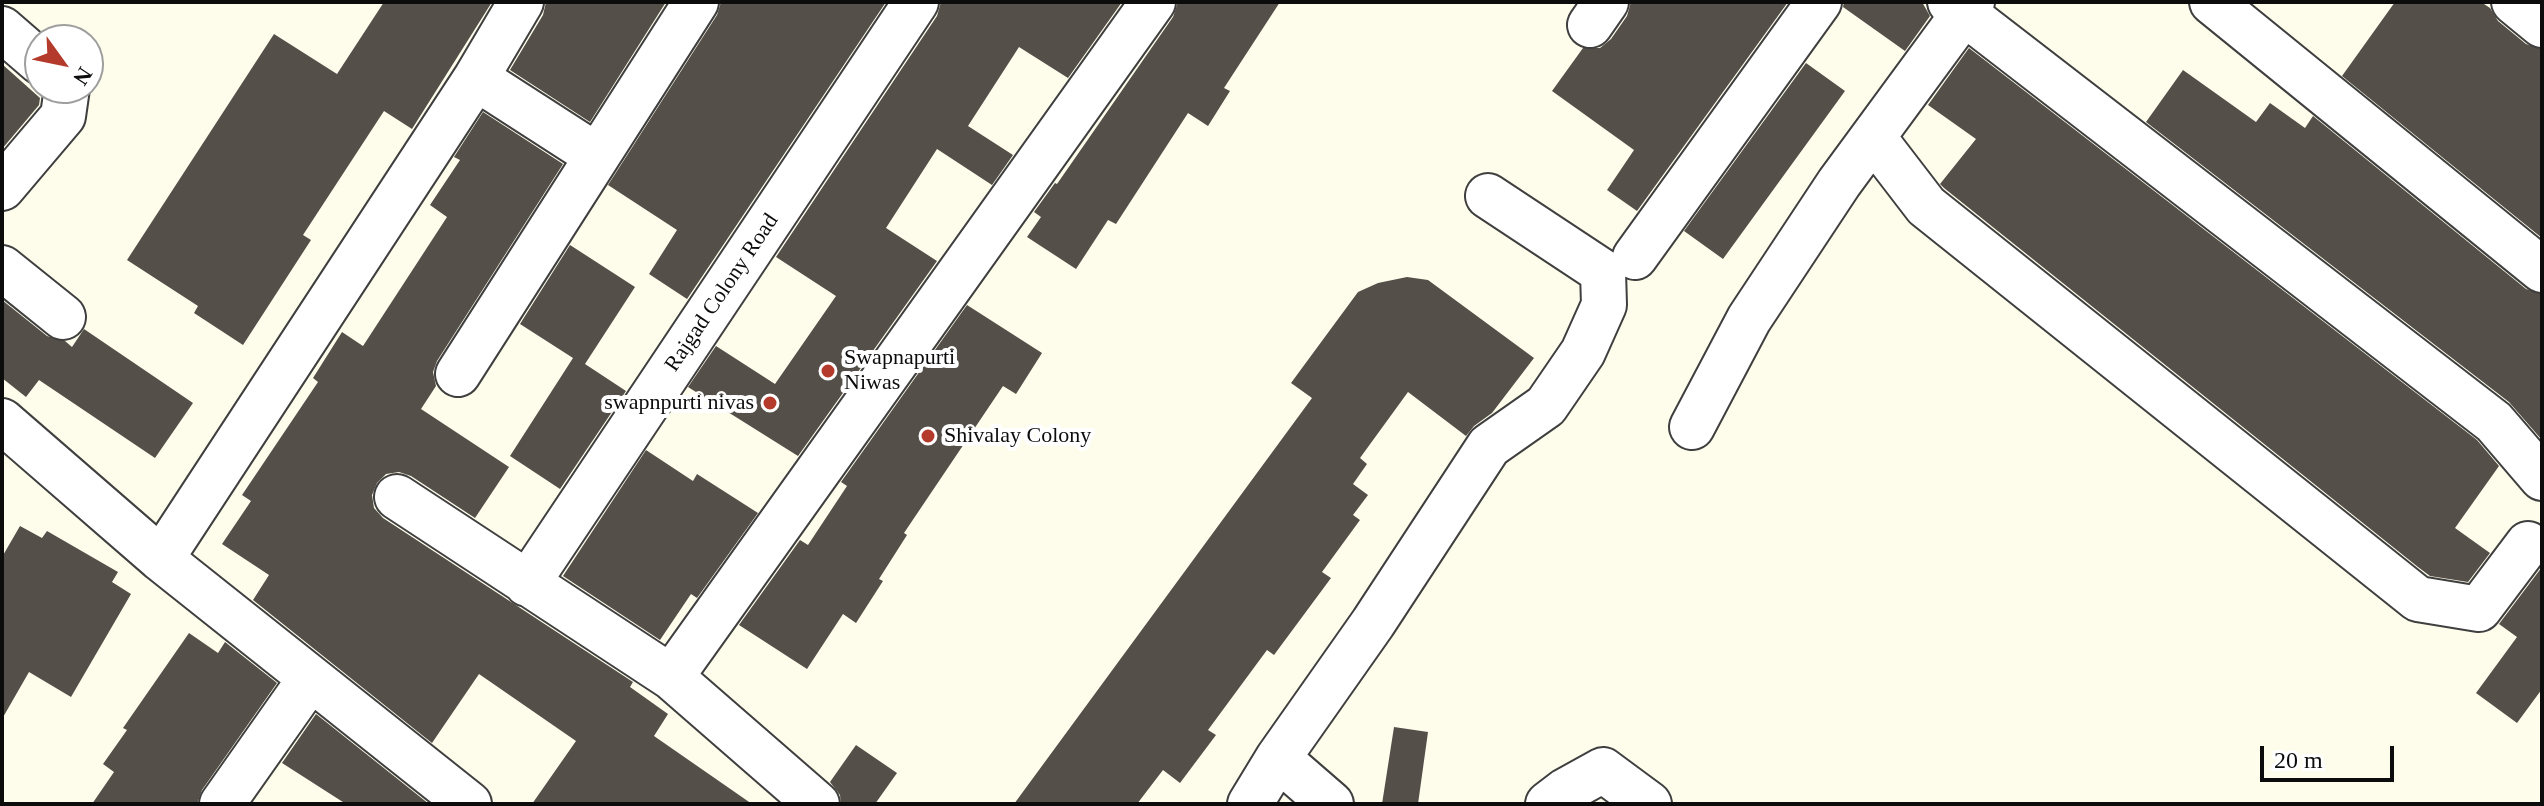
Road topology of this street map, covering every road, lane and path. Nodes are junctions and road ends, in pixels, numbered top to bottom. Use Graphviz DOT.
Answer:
graph roads {
  1 [pos="521,2"];
  2 [pos="696,2"];
  3 [pos="916,2"];
  4 [pos="1153,2"];
  5 [pos="1819,2"];
  6 [pos="2212,2"];
  7 [pos="2514,2"];
  8 [pos="1962,6"];
  9 [pos="2542,25"];
  10 [pos="2,29"];
  11 [pos="24,48"];
  12 [pos="476,78"];
  13 [pos="65,104"];
  14 [pos="1873,137"];
  15 [pos="597,156"];
  16 [pos="2,188"];
  17 [pos="1488,196"];
  18 [pos="1635,257"];
  19 [pos="2,268"];
  20 [pos="2542,270"];
  21 [pos="63,317"];
  22 [pos="458,374"];
  23 [pos="2,421"];
  24 [pos="1692,427"];
  25 [pos="2542,478"];
  26 [pos="397,497"];
  27 [pos="2528,544"];
  28 [pos="161,559"];
  29 [pos="527,584"];
  30 [pos="671,677"];
  31 [pos="310,679"];
  32 [pos="1278,758"];
  33 [pos="222,804"];
  34 [pos="469,804"];
  35 [pos="817,804"];
  36 [pos="1250,804"];
  37 [pos="1331,804"];
  38 [pos="1548,804"];
  39 [pos="1649,804"];
  1 -- 12 [label="street"];
  2 -- 15 [label="street"];
  3 -- 29 [label="street, Rajgad Colony Road"];
  4 -- 30 [label="street"];
  5 -- 18 [label="street"];
  6 -- 20 [label="street"];
  7 -- 9 [label="street"];
  8 -- 14 [label="street"];
  8 -- 25 [label="street"];
  10 -- 11 [label="street"];
  12 -- 15 [label="street"];
  12 -- 28 [label="street"];
  13 -- 16 [label="street"];
  14 -- 24 [label="street"];
  14 -- 27 [label="street"];
  15 -- 22 [label="street"];
  17 -- 32 [label="street"];
  19 -- 21 [label="street"];
  23 -- 28 [label="street"];
  26 -- 29 [label="street"];
  28 -- 31 [label="street"];
  29 -- 30 [label="street"];
  30 -- 35 [label="street"];
  31 -- 33 [label="street"];
  31 -- 34 [label="street"];
  32 -- 36 [label="street"];
  32 -- 37 [label="street"];
  38 -- 39 [label="street"];
}
